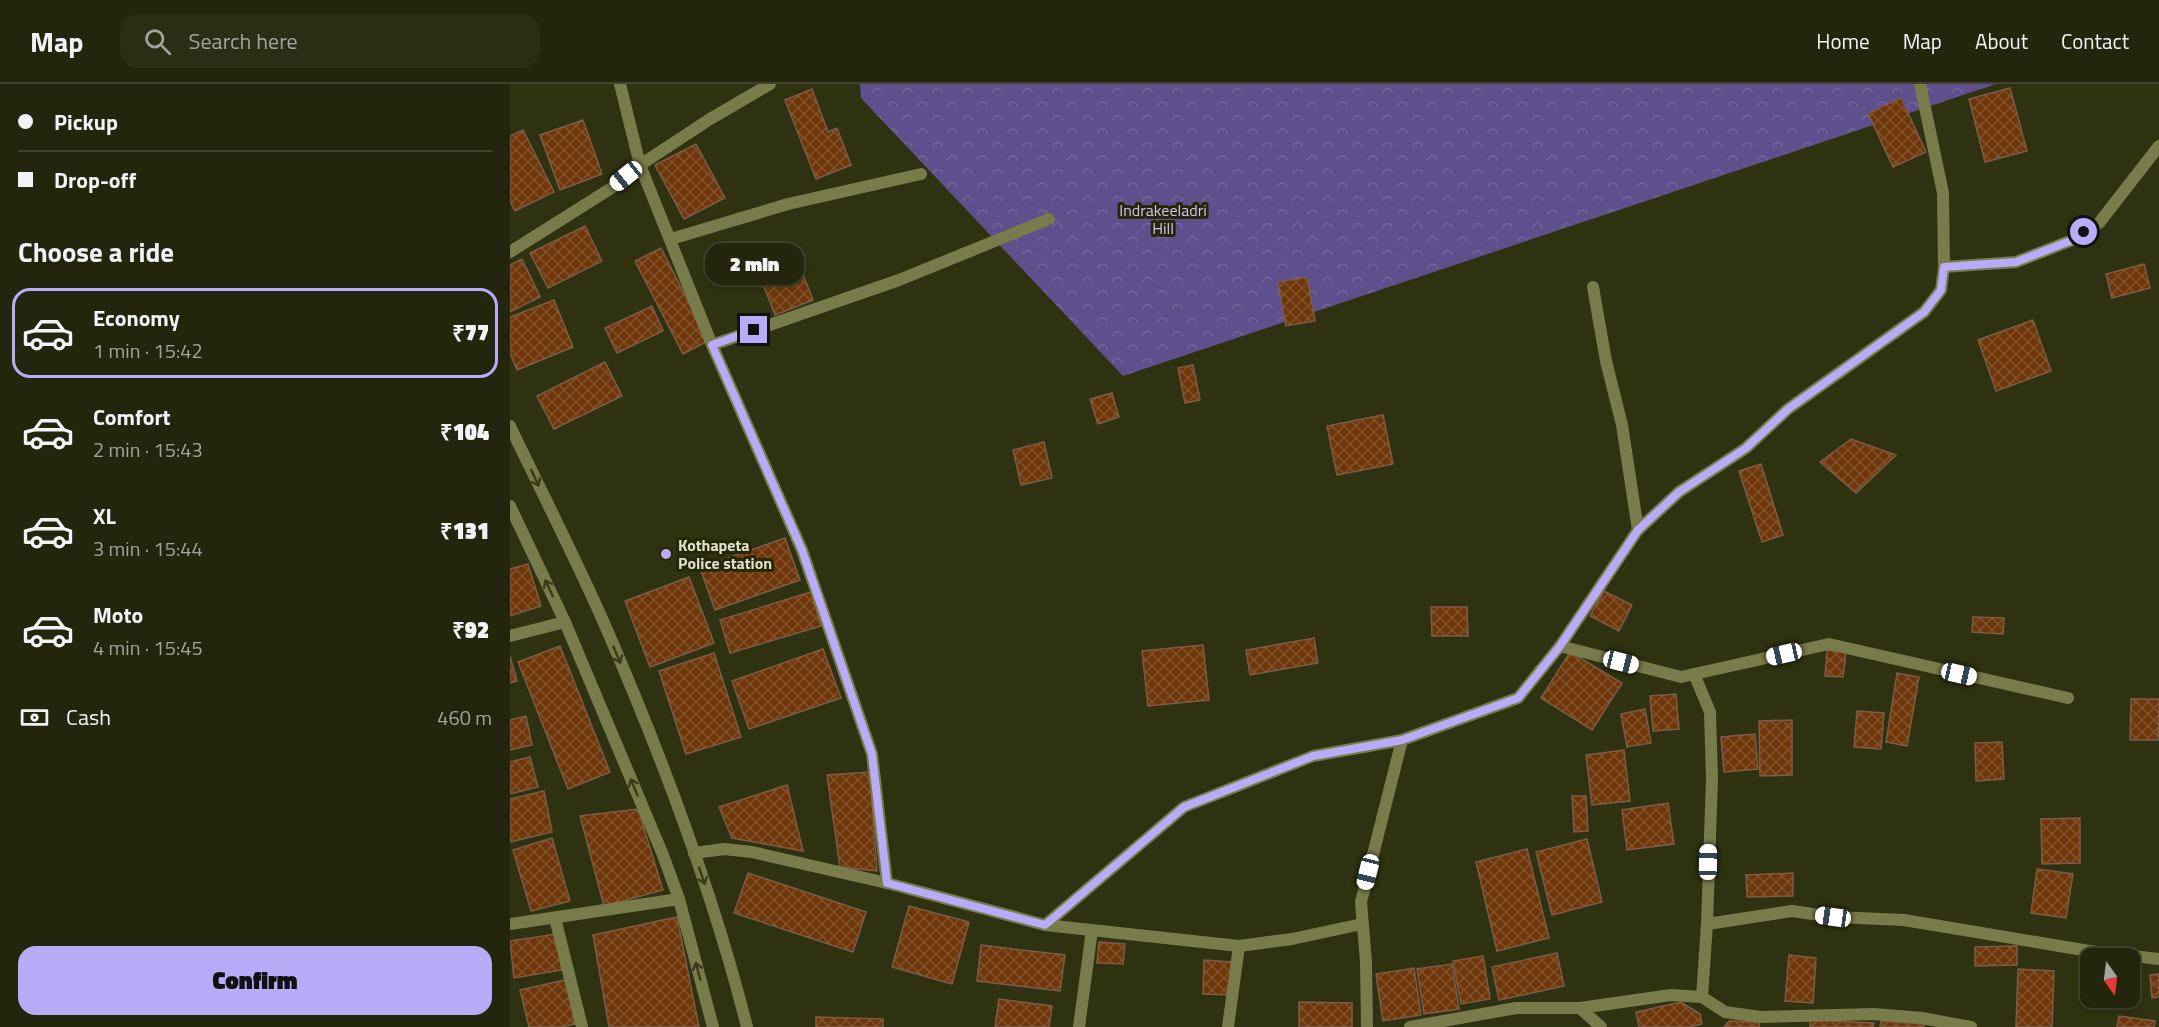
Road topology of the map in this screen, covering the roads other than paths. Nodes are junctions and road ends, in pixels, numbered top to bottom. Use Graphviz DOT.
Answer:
graph roads {
  1 [pos="620,84"];
  2 [pos="770,84"];
  3 [pos="1920,84"];
  4 [pos="2159,146"];
  5 [pos="640,165"];
  6 [pos="921,174"];
  7 [pos="1048,219"];
  8 [pos="671,239"];
  9 [pos="510,252"];
  10 [pos="1944,267"];
  11 [pos="1593,287"];
  12 [pos="712,345"];
  13 [pos="510,426"];
  14 [pos="510,506"];
  15 [pos="1638,530"];
  16 [pos="565,622"];
  17 [pos="510,636"];
  18 [pos="1560,646"];
  19 [pos="1694,674"];
  20 [pos="2068,698"];
  21 [pos="1402,740"];
  22 [pos="694,853"];
  23 [pos="887,883"];
  24 [pos="679,899"];
  25 [pos="555,918"];
  26 [pos="510,924"];
  27 [pos="1362,924"];
  28 [pos="1707,924"];
  29 [pos="1045,925"];
  30 [pos="1092,930"];
  31 [pos="1239,946"];
  32 [pos="2159,959"];
  33 [pos="1702,997"];
  34 [pos="1580,1008"];
  35 [pos="1761,1022"];
  36 [pos="1929,1023"];
  37 [pos="582,1027"];
  38 [pos="713,1027"];
  39 [pos="747,1027"];
  40 [pos="1079,1027"];
  41 [pos="1228,1027"];
  42 [pos="1367,1027"];
  43 [pos="1410,1027"];
  44 [pos="1601,1027"];
  45 [pos="1971,1027"];
  1 -- 5 [label="street"];
  2 -- 5 [label="street"];
  3 -- 10 [label="street"];
  4 -- 10 [label="street"];
  5 -- 8 [label="street"];
  5 -- 9 [label="street"];
  6 -- 8 [label="street"];
  7 -- 12 [label="street"];
  8 -- 12 [label="street"];
  10 -- 15 [label="street"];
  11 -- 15 [label="street"];
  12 -- 23 [label="street"];
  13 -- 22 [label="street, one-way"];
  16 -- 14 [label="street, one-way"];
  15 -- 18 [label="street"];
  16 -- 17 [label="street"];
  24 -- 16 [label="street, one-way"];
  18 -- 19 [label="street"];
  18 -- 21 [label="street"];
  19 -- 20 [label="street"];
  19 -- 28 [label="street"];
  21 -- 27 [label="street"];
  21 -- 29 [label="street"];
  22 -- 23 [label="street"];
  22 -- 39 [label="street, one-way"];
  23 -- 29 [label="street"];
  24 -- 25 [label="street"];
  38 -- 24 [label="street, one-way"];
  25 -- 26 [label="street"];
  25 -- 37 [label="street"];
  27 -- 31 [label="street"];
  27 -- 42 [label="street"];
  28 -- 32 [label="street"];
  28 -- 33 [label="street"];
  29 -- 30 [label="street"];
  30 -- 31 [label="street"];
  30 -- 40 [label="street"];
  31 -- 41 [label="street"];
  33 -- 34 [label="street"];
  33 -- 35 [label="street"];
  34 -- 43 [label="street"];
  34 -- 44 [label="street"];
  35 -- 36 [label="street"];
  36 -- 45 [label="street"];
}
